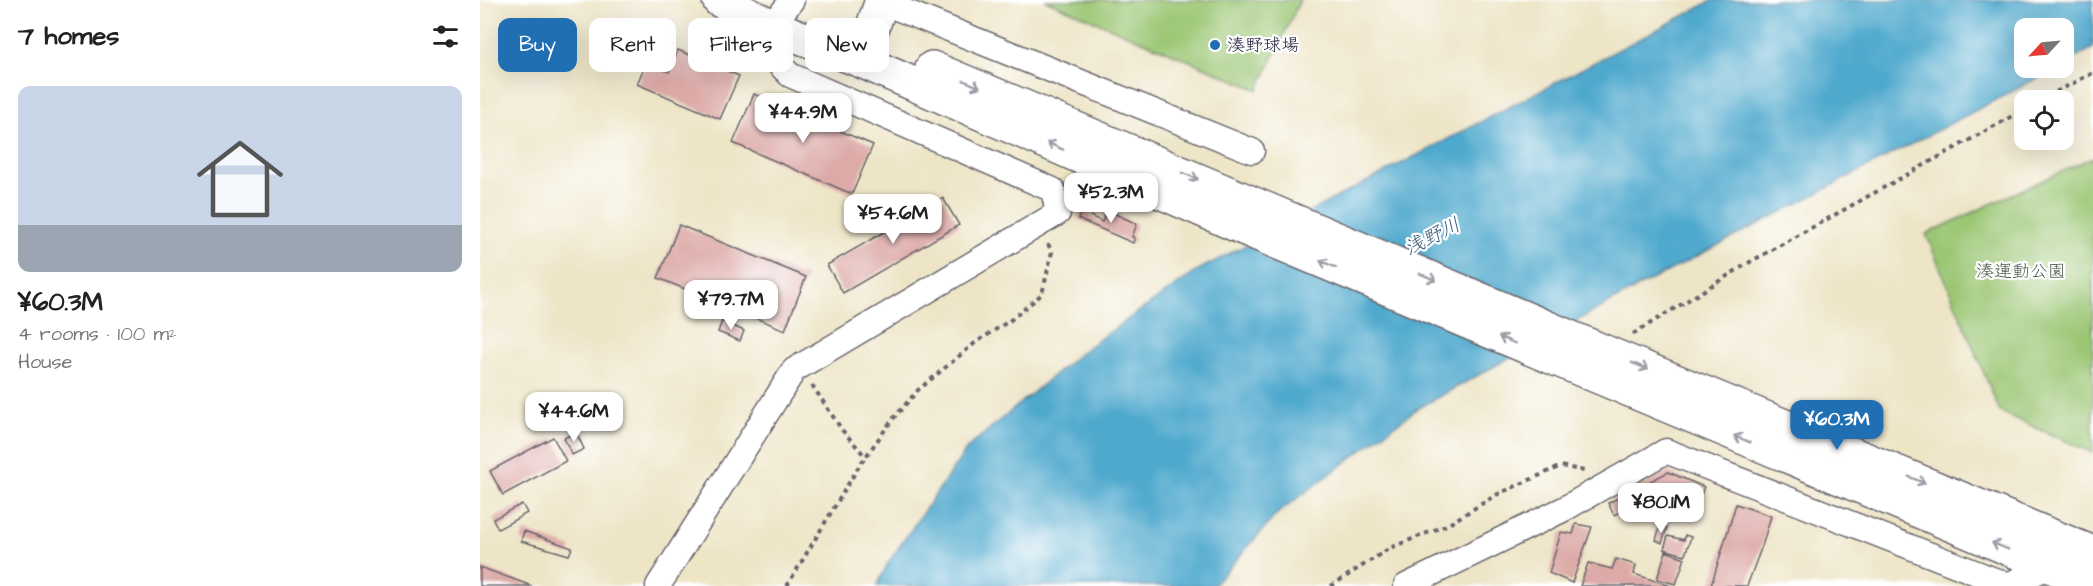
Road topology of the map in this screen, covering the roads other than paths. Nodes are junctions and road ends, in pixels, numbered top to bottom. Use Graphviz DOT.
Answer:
graph roads {
  1 [pos="719,0"];
  2 [pos="880,1"];
  3 [pos="777,8"];
  4 [pos="875,18"];
  5 [pos="805,22"];
  6 [pos="889,61"];
  7 [pos="889,63"];
  8 [pos="1252,151"];
  9 [pos="1584,353"];
  10 [pos="2093,553"];
  11 [pos="2049,567"];
  12 [pos="2093,584"];
  13 [pos="658,586"];
  14 [pos="1406,586"];
  1 -- 3 [label="street"];
  2 -- 4 [label="street"];
  2 -- 8 [label="street"];
  3 -- 5 [label="street"];
  3 -- 13 [label="street"];
  6 -- 9 [label="street, one-way"];
  9 -- 7 [label="street, one-way"];
  9 -- 10 [label="street, one-way"];
  11 -- 9 [label="street, one-way"];
  11 -- 12 [label="street"];
  11 -- 14 [label="street"];
}
